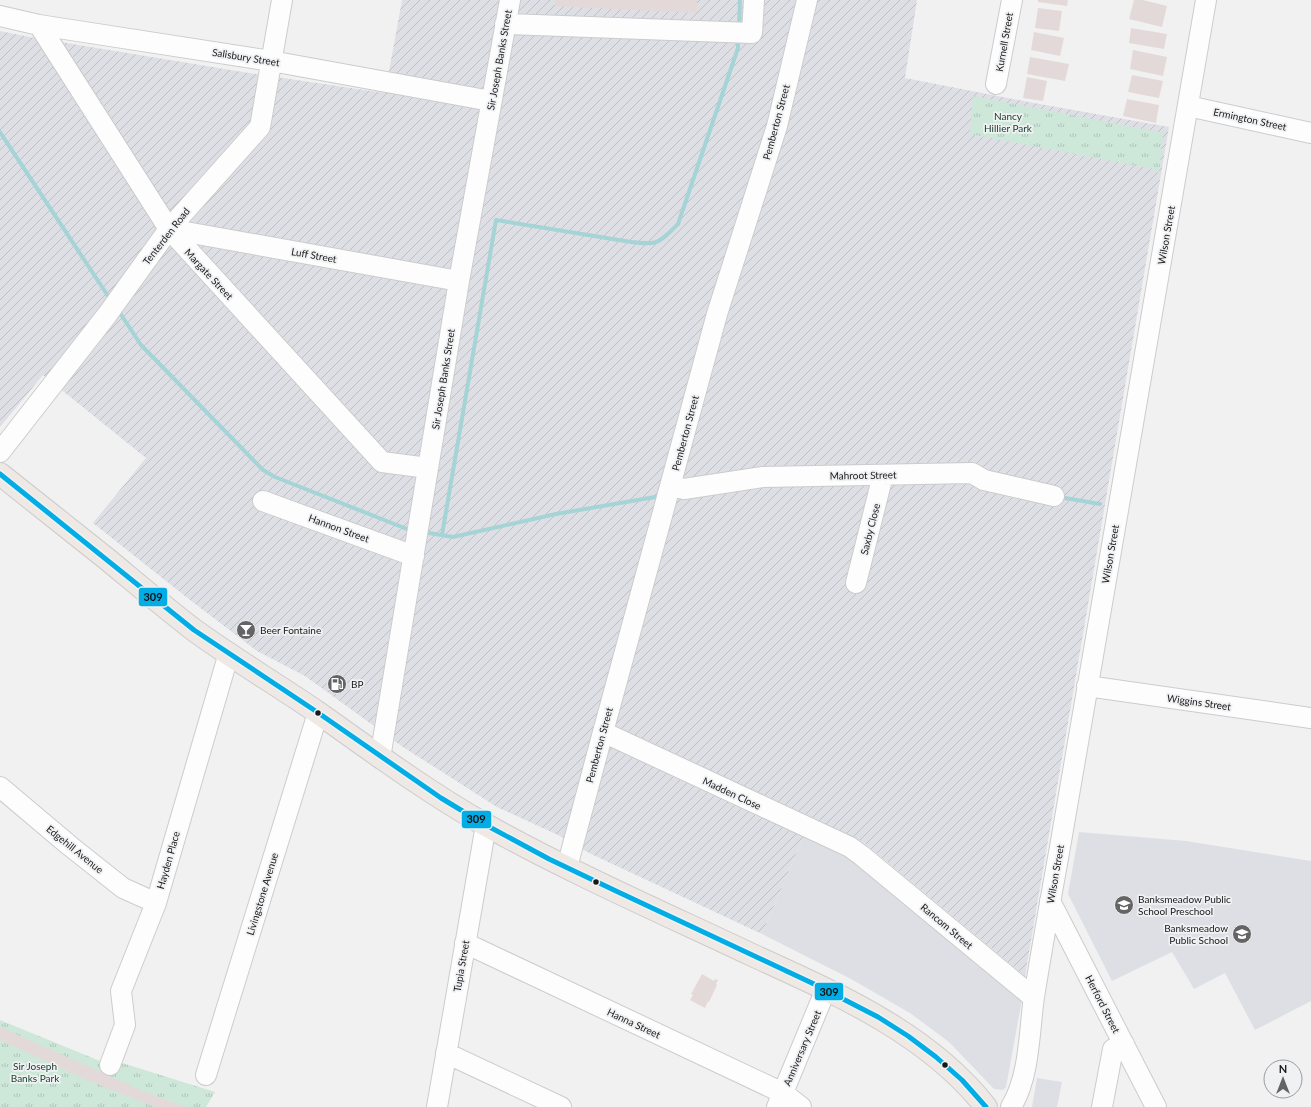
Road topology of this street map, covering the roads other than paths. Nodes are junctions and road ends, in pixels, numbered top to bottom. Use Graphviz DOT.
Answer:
graph roads {
  1 [pos="282,0"];
  2 [pos="510,0"];
  3 [pos="754,0"];
  4 [pos="807,0"];
  5 [pos="1012,0"];
  6 [pos="1206,0"];
  7 [pos="0,16"];
  8 [pos="505,24"];
  9 [pos="39,25"];
  10 [pos="271,61"];
  11 [pos="996,84"];
  12 [pos="491,101"];
  13 [pos="1188,106"];
  14 [pos="1311,133"];
  15 [pos="168,229"];
  16 [pos="459,281"];
  17 [pos="0,452"];
  18 [pos="428,468"];
  19 [pos="0,474"];
  20 [pos="883,475"];
  21 [pos="670,486"];
  22 [pos="1054,496"];
  23 [pos="263,501"];
  24 [pos="414,556"];
  25 [pos="856,583"];
  26 [pos="229,653"];
  27 [pos="1087,686"];
  28 [pos="318,713"];
  29 [pos="1311,718"];
  30 [pos="602,732"];
  31 [pos="380,758"];
  32 [pos="0,787"];
  33 [pos="486,825"];
  34 [pos="861,855"];
  35 [pos="567,867"];
  36 [pos="1050,901"];
  37 [pos="156,903"];
  38 [pos="465,943"];
  39 [pos="826,989"];
  40 [pos="1034,998"];
  41 [pos="1124,1044"];
  42 [pos="446,1053"];
  43 [pos="110,1065"];
  44 [pos="206,1075"];
  45 [pos="780,1100"];
  46 [pos="437,1107"];
  47 [pos="561,1107"];
  48 [pos="801,1107"];
  49 [pos="986,1107"];
  50 [pos="1011,1107"];
  51 [pos="1102,1107"];
  52 [pos="1156,1107"];
  1 -- 10 [label="street, Tenterden Road"];
  2 -- 8 [label="street, Sir Joseph Banks Street"];
  3 -- 8 [label="street"];
  4 -- 21 [label="street, Pemberton Street"];
  5 -- 11 [label="street, Kurnell Street"];
  6 -- 13 [label="street, Wilson Street"];
  7 -- 9 [label="street, Salisbury Street"];
  8 -- 12 [label="street, Sir Joseph Banks Street"];
  9 -- 10 [label="street, Salisbury Street"];
  9 -- 15 [label="street, Margate Street"];
  10 -- 12 [label="street, Salisbury Street"];
  10 -- 15 [label="street, Tenterden Road"];
  12 -- 16 [label="street, Sir Joseph Banks Street"];
  13 -- 14 [label="street, Ermington Street"];
  13 -- 27 [label="street, Wilson Street"];
  15 -- 16 [label="street, Luff Street"];
  15 -- 17 [label="street, Tenterden Road"];
  15 -- 18 [label="street, Margate Street"];
  16 -- 18 [label="street, Sir Joseph Banks Street"];
  18 -- 24 [label="street, Sir Joseph Banks Street"];
  19 -- 26 [label="main road"];
  20 -- 21 [label="street, Mahroot Street"];
  20 -- 22 [label="street, Mahroot Street"];
  20 -- 25 [label="street, Saxby Close"];
  21 -- 30 [label="street, Pemberton Street"];
  23 -- 24 [label="street, Hannon Street"];
  24 -- 31 [label="street, Sir Joseph Banks Street"];
  26 -- 28 [label="main road"];
  26 -- 37 [label="street, Hayden Place"];
  27 -- 29 [label="street, Wiggins Street"];
  27 -- 36 [label="street, Wilson Street"];
  28 -- 31 [label="main road"];
  28 -- 44 [label="street, Livingstone Avenue"];
  30 -- 34 [label="street, Madden Close"];
  30 -- 35 [label="street, Pemberton Street"];
  31 -- 33 [label="main road"];
  32 -- 37 [label="street, Edgehill Avenue"];
  33 -- 35 [label="main road"];
  33 -- 38 [label="street, Tupia Street"];
  34 -- 40 [label="street, Rancom Street"];
  35 -- 39 [label="main road"];
  36 -- 40 [label="street, Wilson Street"];
  36 -- 41 [label="street, Herford Street"];
  37 -- 43 [label="street, Hayden Place"];
  38 -- 42 [label="street, Tupia Street"];
  38 -- 45 [label="street, Hanna Street"];
  39 -- 45 [label="street, Anniversary Street"];
  39 -- 49 [label="main road"];
  40 -- 50 [label="street, Wilson Street"];
  41 -- 51 [label="street"];
  41 -- 52 [label="street, Herford Street"];
  42 -- 46 [label="street, Tupia Street"];
  42 -- 47 [label="street"];
  45 -- 48 [label="street, Hanna Street"];
}
